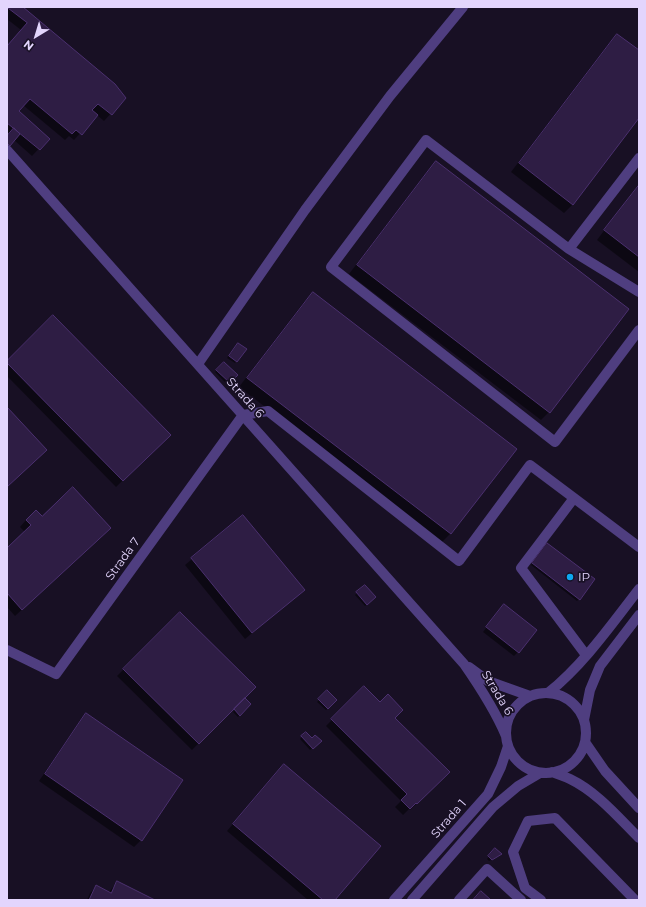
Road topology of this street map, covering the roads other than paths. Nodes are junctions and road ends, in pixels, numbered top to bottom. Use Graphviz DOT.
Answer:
graph roads {
  1 [pos="463,7"];
  2 [pos="7,150"];
  3 [pos="639,158"];
  4 [pos="570,249"];
  5 [pos="639,292"];
  6 [pos="639,330"];
  7 [pos="198,364"];
  8 [pos="243,415"];
  9 [pos="574,498"];
  10 [pos="639,547"];
  11 [pos="639,589"];
  12 [pos="639,615"];
  13 [pos="7,650"];
  14 [pos="586,655"];
  15 [pos="464,664"];
  16 [pos="548,693"];
  17 [pos="530,696"];
  18 [pos="584,720"];
  19 [pos="507,741"];
  20 [pos="585,742"];
  21 [pos="552,772"];
  22 [pos="540,773"];
  23 [pos="639,808"];
  24 [pos="639,838"];
  25 [pos="394,900"];
  26 [pos="412,900"];
  27 [pos="459,900"];
  28 [pos="521,900"];
  29 [pos="541,900"];
  30 [pos="635,900"];
  1 -- 7 [label="street"];
  2 -- 7 [label="street, Strada 6"];
  3 -- 4 [label="street"];
  4 -- 5 [label="street"];
  4 -- 6 [label="street"];
  7 -- 8 [label="street, Strada 6"];
  8 -- 9 [label="street"];
  8 -- 13 [label="street, Strada 7"];
  8 -- 15 [label="street, Strada 6"];
  9 -- 10 [label="street"];
  9 -- 14 [label="street"];
  11 -- 14 [label="street"];
  12 -- 18 [label="street"];
  14 -- 16 [label="street"];
  15 -- 17 [label="street, Strada 6"];
  15 -- 19 [label="street, Strada 6"];
  16 -- 17 [label="street"];
  16 -- 18 [label="street"];
  17 -- 19 [label="street"];
  18 -- 20 [label="street"];
  19 -- 22 [label="street"];
  19 -- 25 [label="street, Strada 1"];
  20 -- 21 [label="street"];
  20 -- 23 [label="street"];
  21 -- 22 [label="street"];
  21 -- 24 [label="street"];
  22 -- 26 [label="street"];
  27 -- 28 [label="street"];
  29 -- 30 [label="street"];
}
